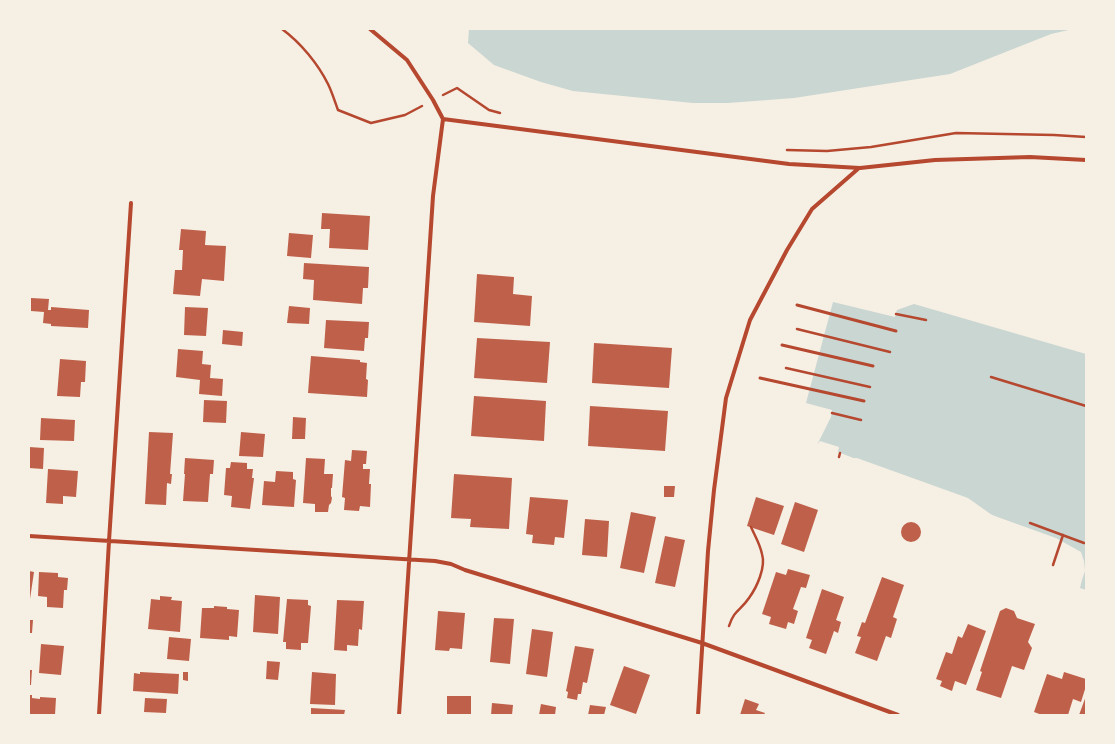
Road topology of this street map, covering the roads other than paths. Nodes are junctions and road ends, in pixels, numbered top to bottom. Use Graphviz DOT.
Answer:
graph roads {
  1 [pos="370,29"];
  2 [pos="443,119"];
  3 [pos="1086,160"];
  4 [pos="860,168"];
  5 [pos="132,203"];
  6 [pos="797,305"];
  7 [pos="896,331"];
  8 [pos="782,345"];
  9 [pos="873,366"];
  10 [pos="760,378"];
  11 [pos="864,401"];
  12 [pos="29,536"];
  13 [pos="109,541"];
  14 [pos="409,559"];
  15 [pos="702,643"];
  16 [pos="99,715"];
  17 [pos="399,715"];
  18 [pos="698,715"];
  19 [pos="898,715"];
  1 -- 2 [label="street"];
  2 -- 4 [label="street"];
  2 -- 14 [label="street"];
  3 -- 4 [label="street"];
  4 -- 15 [label="street"];
  5 -- 13 [label="street"];
  6 -- 7 [label="lane"];
  8 -- 9 [label="lane"];
  10 -- 11 [label="lane"];
  12 -- 13 [label="street"];
  13 -- 14 [label="street"];
  13 -- 16 [label="street"];
  14 -- 15 [label="street"];
  14 -- 17 [label="street"];
  15 -- 18 [label="street"];
  15 -- 19 [label="street"];
}
